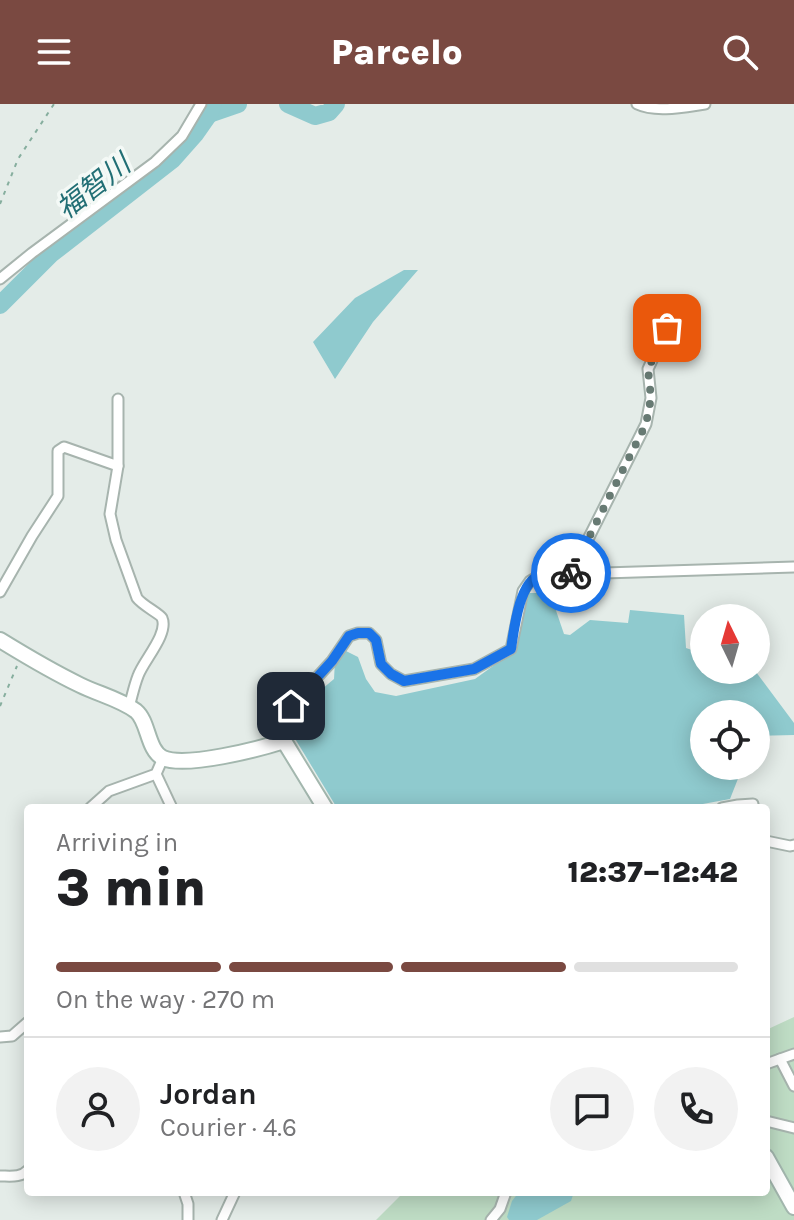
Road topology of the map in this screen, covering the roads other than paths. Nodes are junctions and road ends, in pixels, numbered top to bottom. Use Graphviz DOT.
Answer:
graph roads {
  1 [pos="201,104"];
  2 [pos="637,104"];
  3 [pos="705,104"];
  4 [pos="0,279"];
  5 [pos="671,325"];
  6 [pos="118,399"];
  7 [pos="118,466"];
  8 [pos="794,567"];
  9 [pos="571,573"];
  10 [pos="0,592"];
  11 [pos="0,640"];
  12 [pos="129,707"];
  13 [pos="284,741"];
  14 [pos="163,758"];
  15 [pos="156,774"];
  16 [pos="94,804"];
  17 [pos="170,804"];
  18 [pos="323,804"];
  19 [pos="770,842"];
  20 [pos="794,845"];
  21 [pos="24,1026"];
  22 [pos="0,1037"];
  23 [pos="794,1054"];
  24 [pos="780,1059"];
  25 [pos="770,1063"];
  26 [pos="794,1086"];
  27 [pos="770,1122"];
  28 [pos="794,1128"];
  29 [pos="770,1164"];
  30 [pos="24,1174"];
  31 [pos="0,1176"];
  32 [pos="185,1196"];
  33 [pos="233,1196"];
  34 [pos="505,1196"];
  35 [pos="794,1207"];
  36 [pos="188,1220"];
  37 [pos="222,1220"];
  38 [pos="491,1220"];
  1 -- 4 [label="street"];
  2 -- 3 [label="street"];
  5 -- 9 [label="street"];
  6 -- 7 [label="street"];
  7 -- 10 [label="street"];
  7 -- 12 [label="street"];
  8 -- 9 [label="street"];
  9 -- 13 [label="street"];
  11 -- 12 [label="main road"];
  12 -- 14 [label="main road"];
  13 -- 14 [label="main road"];
  13 -- 18 [label="main road"];
  14 -- 15 [label="street"];
  15 -- 16 [label="street"];
  15 -- 17 [label="street"];
  19 -- 20 [label="street"];
  21 -- 22 [label="street"];
  23 -- 24 [label="street"];
  24 -- 25 [label="street"];
  24 -- 26 [label="street"];
  27 -- 28 [label="street"];
  29 -- 35 [label="main road"];
  30 -- 31 [label="street"];
  32 -- 36 [label="street"];
  33 -- 37 [label="street"];
  34 -- 38 [label="street"];
}
